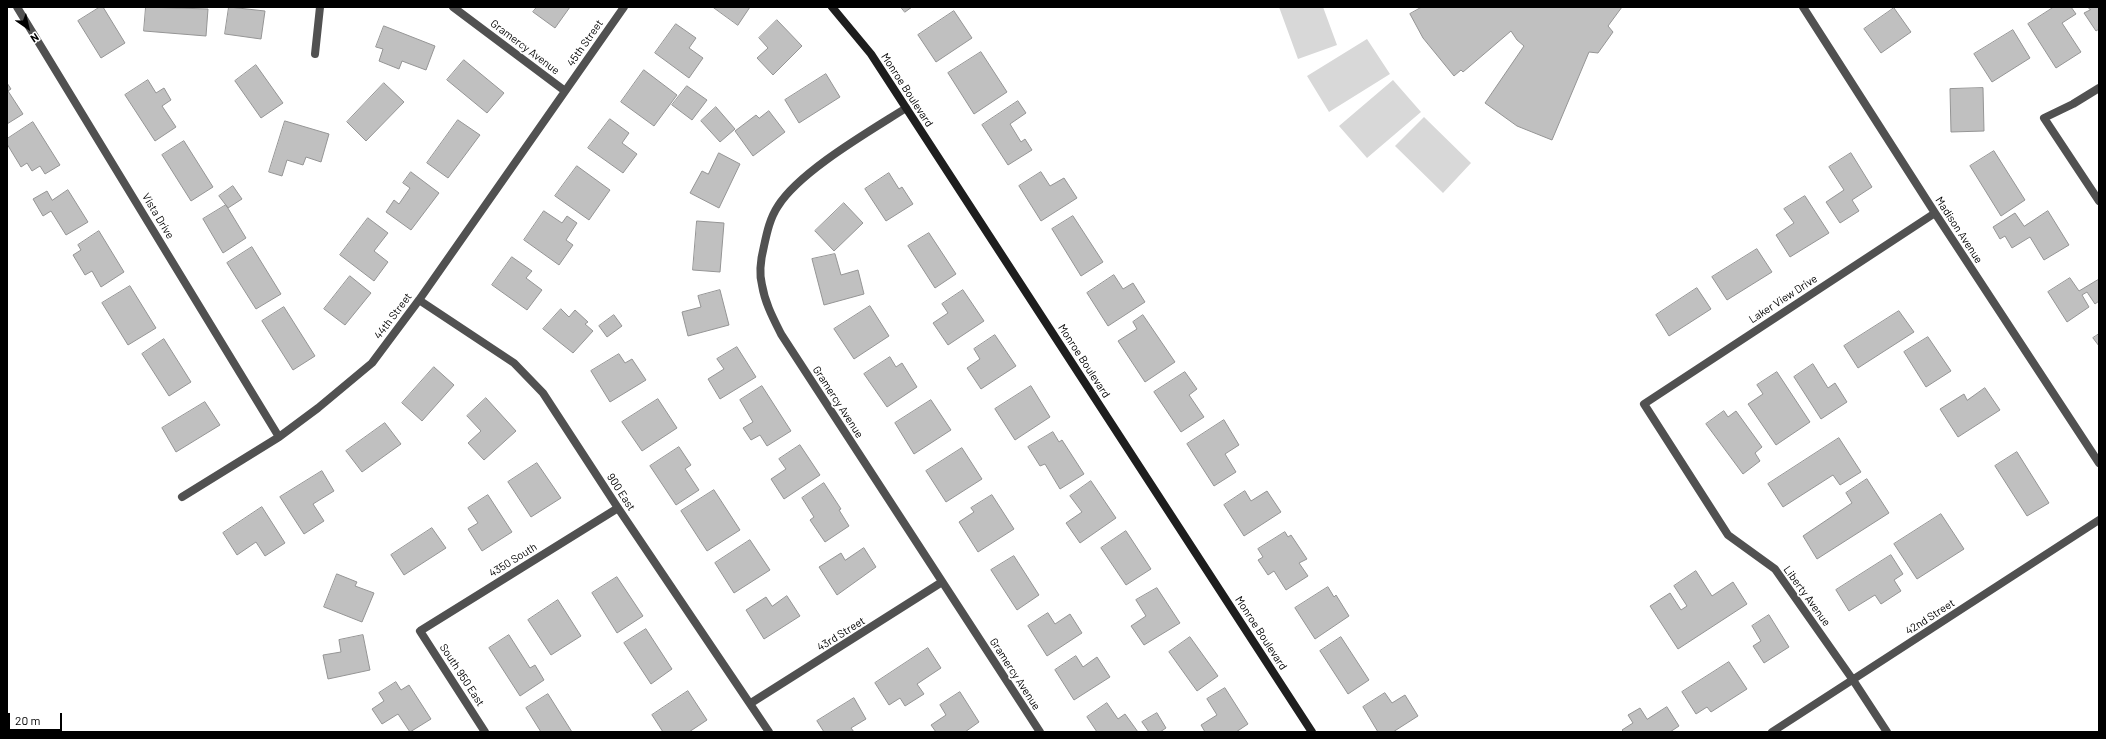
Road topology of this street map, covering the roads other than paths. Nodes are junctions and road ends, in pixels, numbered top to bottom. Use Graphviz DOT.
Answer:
graph roads {
  1 [pos="17,7"];
  2 [pos="320,7"];
  3 [pos="453,7"];
  4 [pos="624,7"];
  5 [pos="832,7"];
  6 [pos="1803,7"];
  7 [pos="315,54"];
  8 [pos="2099,88"];
  9 [pos="565,91"];
  10 [pos="906,108"];
  11 [pos="2099,201"];
  12 [pos="1934,213"];
  13 [pos="419,300"];
  14 [pos="1644,404"];
  15 [pos="279,437"];
  16 [pos="2099,463"];
  17 [pos="182,497"];
  18 [pos="618,508"];
  19 [pos="2099,520"];
  20 [pos="942,582"];
  21 [pos="420,630"];
  22 [pos="1853,680"];
  23 [pos="751,703"];
  24 [pos="485,732"];
  25 [pos="769,732"];
  26 [pos="1040,732"];
  27 [pos="1312,732"];
  28 [pos="1772,732"];
  29 [pos="1887,732"];
  1 -- 15 [label="street, Vista Drive"];
  2 -- 7 [label="street"];
  3 -- 9 [label="street, Gramercy Avenue"];
  4 -- 9 [label="street, 45th Street"];
  5 -- 10 [label="street, Monroe Boulevard"];
  6 -- 12 [label="street, Madison Avenue"];
  8 -- 11 [label="street"];
  9 -- 13 [label="street, 44th Street"];
  10 -- 20 [label="street, Gramercy Avenue"];
  10 -- 27 [label="street, Monroe Boulevard"];
  12 -- 14 [label="street, Laker View Drive"];
  12 -- 16 [label="street, Madison Avenue"];
  13 -- 15 [label="street, 44th Street"];
  13 -- 18 [label="street, 900 East"];
  14 -- 22 [label="street, Liberty Avenue"];
  15 -- 17 [label="street, 44th Street"];
  18 -- 21 [label="street, 4350 South"];
  18 -- 23 [label="street, 900 East"];
  19 -- 22 [label="street, 42nd Street"];
  20 -- 23 [label="street, 43rd Street"];
  20 -- 26 [label="street, Gramercy Avenue"];
  21 -- 24 [label="street, South 950 East"];
  22 -- 28 [label="street, 42nd Street"];
  22 -- 29 [label="street, Liberty Avenue"];
  23 -- 25 [label="street, 900 East"];
}
